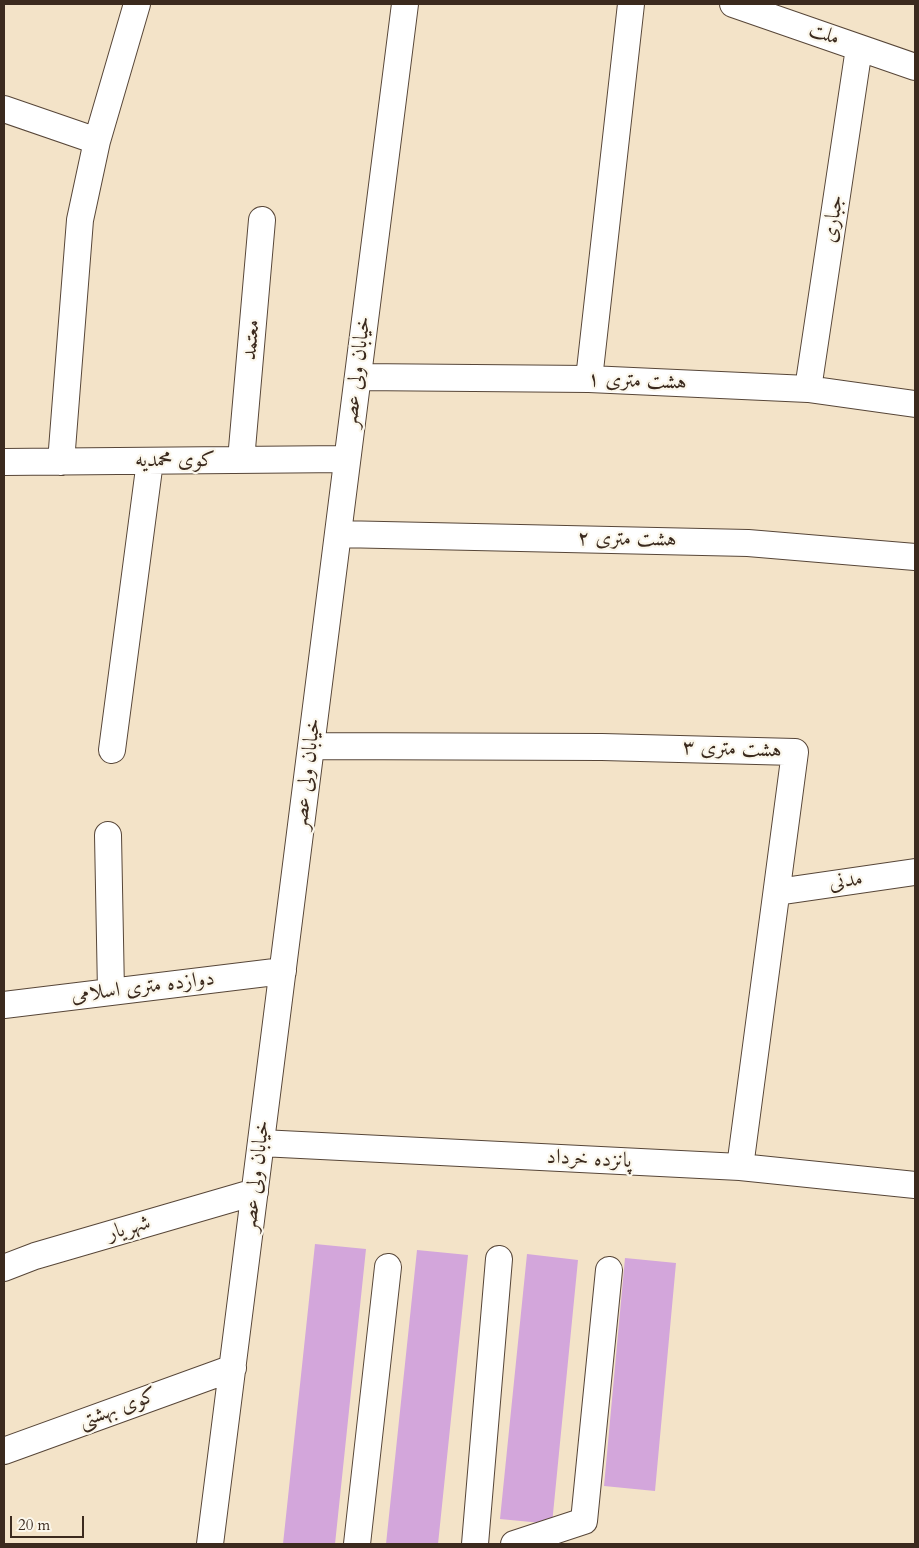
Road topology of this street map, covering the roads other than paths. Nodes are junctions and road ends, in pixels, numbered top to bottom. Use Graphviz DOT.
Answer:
graph roads {
  1 [pos="137,4"];
  2 [pos="404,4"];
  3 [pos="631,4"];
  4 [pos="732,4"];
  5 [pos="859,48"];
  6 [pos="915,67"];
  7 [pos="4,109"];
  8 [pos="97,141"];
  9 [pos="262,220"];
  10 [pos="358,377"];
  11 [pos="589,379"];
  12 [pos="808,390"];
  13 [pos="915,404"];
  14 [pos="347,459"];
  15 [pos="241,460"];
  16 [pos="150,461"];
  17 [pos="4,462"];
  18 [pos="62,462"];
  19 [pos="338,534"];
  20 [pos="915,557"];
  21 [pos="311,746"];
  22 [pos="112,750"];
  23 [pos="108,835"];
  24 [pos="915,872"];
  25 [pos="776,892"];
  26 [pos="283,971"];
  27 [pos="111,992"];
  28 [pos="4,1005"];
  29 [pos="261,1143"];
  30 [pos="740,1167"];
  31 [pos="915,1185"];
  32 [pos="255,1192"];
  33 [pos="499,1259"];
  34 [pos="4,1268"];
  35 [pos="388,1268"];
  36 [pos="610,1270"];
  37 [pos="232,1368"];
  38 [pos="4,1451"];
  39 [pos="210,1544"];
  40 [pos="357,1544"];
  41 [pos="475,1544"];
  42 [pos="514,1544"];
  1 -- 8 [label="street"];
  2 -- 10 [label="street, خیابان ولی عصر"];
  3 -- 11 [label="street"];
  4 -- 5 [label="street, ملت"];
  5 -- 6 [label="street, ملت"];
  5 -- 12 [label="street, جباری"];
  7 -- 8 [label="street"];
  8 -- 18 [label="street"];
  9 -- 15 [label="street, معتمد"];
  10 -- 11 [label="street, هشت متری ۱"];
  10 -- 14 [label="street, خیابان ولی عصر"];
  11 -- 12 [label="street, هشت متری ۱"];
  12 -- 13 [label="street, هشت متری ۱"];
  14 -- 15 [label="street, کوی محمدیه"];
  14 -- 19 [label="street, خیابان ولی عصر"];
  15 -- 16 [label="street, کوی محمدیه"];
  16 -- 18 [label="street, کوی محمدیه"];
  16 -- 22 [label="street"];
  17 -- 18 [label="street, کوی محمدیه"];
  19 -- 20 [label="street, هشت متری ۲"];
  19 -- 21 [label="street, خیابان ولی عصر"];
  21 -- 25 [label="street, هشت متری ۳"];
  21 -- 26 [label="street, خیابان ولی عصر"];
  23 -- 27 [label="street"];
  24 -- 25 [label="street, مدنی"];
  25 -- 30 [label="street, هشت متری ۳"];
  26 -- 27 [label="street, دوازده متری اسلامی"];
  26 -- 29 [label="street, خیابان ولی عصر"];
  27 -- 28 [label="street, دوازده متری اسلامی"];
  29 -- 30 [label="street, پانزده خرداد"];
  29 -- 32 [label="street, خیابان ولی عصر"];
  30 -- 31 [label="street, پانزده خرداد"];
  32 -- 34 [label="street, شهریار"];
  32 -- 37 [label="street, خیابان ولی عصر"];
  33 -- 41 [label="street"];
  35 -- 40 [label="street"];
  36 -- 42 [label="street"];
  37 -- 38 [label="street, کوی بهشتی"];
  37 -- 39 [label="street, خیابان ولی عصر"];
}
